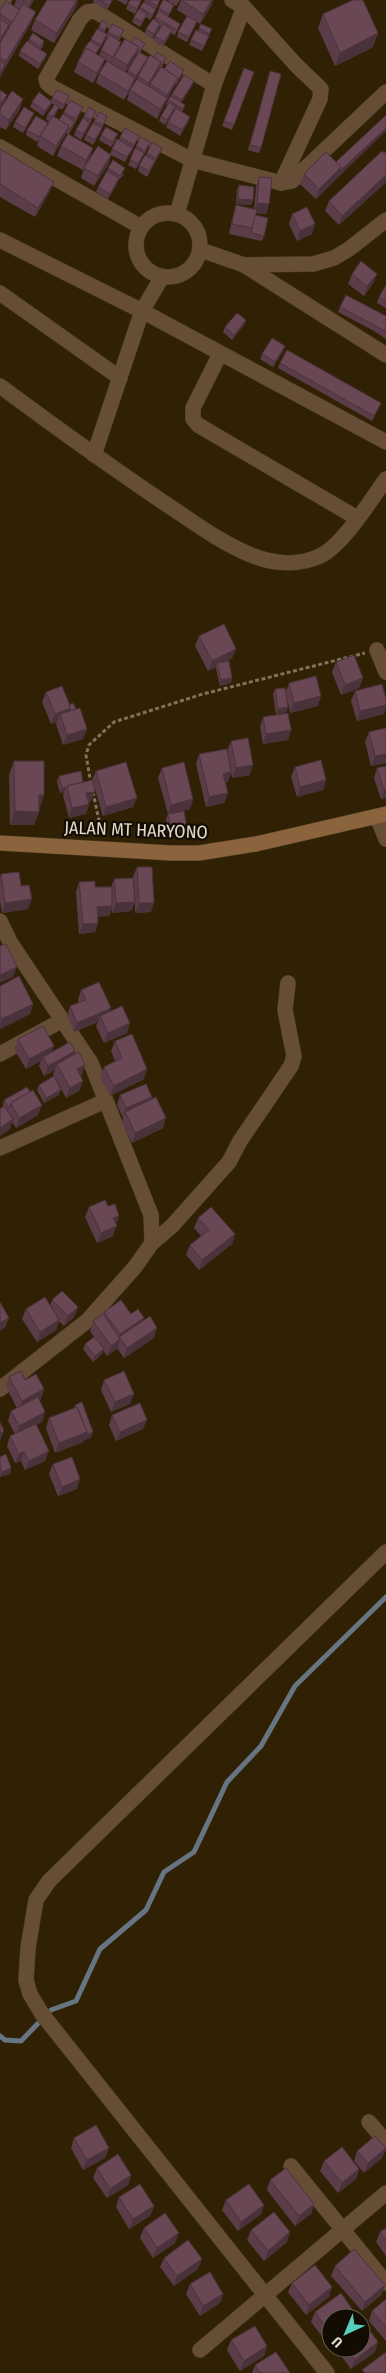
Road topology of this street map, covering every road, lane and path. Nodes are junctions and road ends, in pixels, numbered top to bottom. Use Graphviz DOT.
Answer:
graph roads {
  1 [pos="4,0"];
  2 [pos="238,3"];
  3 [pos="0,8"];
  4 [pos="214,85"];
  5 [pos="386,92"];
  6 [pos="0,147"];
  7 [pos="192,160"];
  8 [pos="282,184"];
  9 [pos="178,214"];
  10 [pos="386,220"];
  11 [pos="141,227"];
  12 [pos="0,240"];
  13 [pos="200,250"];
  14 [pos="244,265"];
  15 [pos="162,277"];
  16 [pos="0,293"];
  17 [pos="142,311"];
  18 [pos="220,354"];
  19 [pos="386,355"];
  20 [pos="120,378"];
  21 [pos="0,386"];
  22 [pos="386,442"];
  23 [pos="94,455"];
  24 [pos="386,479"];
  25 [pos="357,518"];
  26 [pos="377,650"];
  27 [pos="386,672"];
  28 [pos="381,816"];
  29 [pos="386,839"];
  30 [pos="0,843"];
  31 [pos="105,849"];
  32 [pos="0,921"];
  33 [pos="5,945"];
  34 [pos="288,983"];
  35 [pos="61,1021"];
  36 [pos="0,1054"];
  37 [pos="105,1100"];
  38 [pos="0,1148"];
  39 [pos="152,1243"];
  40 [pos="0,1389"];
  41 [pos="386,1552"];
  42 [pos="369,2122"];
  43 [pos="386,2142"];
  44 [pos="291,2166"];
  45 [pos="386,2194"];
  46 [pos="343,2230"];
  47 [pos="386,2283"];
  48 [pos="264,2296"];
  49 [pos="200,2350"];
  50 [pos="327,2373"];
  1 -- 3 [label="street"];
  2 -- 4 [label="street"];
  2 -- 8 [label="street"];
  4 -- 7 [label="street"];
  4 -- 7 [label="street"];
  5 -- 8 [label="street"];
  6 -- 11 [label="street"];
  7 -- 8 [label="street"];
  7 -- 9 [label="street"];
  9 -- 11 [label="street"];
  9 -- 13 [label="street"];
  10 -- 14 [label="street"];
  11 -- 15 [label="street"];
  12 -- 17 [label="street"];
  13 -- 14 [label="street"];
  13 -- 15 [label="street"];
  14 -- 19 [label="street"];
  15 -- 17 [label="street"];
  16 -- 20 [label="street"];
  17 -- 18 [label="street"];
  17 -- 20 [label="street"];
  18 -- 22 [label="street"];
  18 -- 25 [label="street"];
  20 -- 23 [label="street"];
  21 -- 23 [label="street"];
  23 -- 25 [label="street"];
  24 -- 25 [label="street"];
  26 -- 27 [label="street"];
  26 -- 31 [label="path"];
  28 -- 29 [label="street"];
  28 -- 31 [label="main road, JALAN MT HARYONO"];
  30 -- 31 [label="main road, JALAN MT HARYONO"];
  32 -- 33 [label="street"];
  33 -- 35 [label="street"];
  34 -- 39 [label="street"];
  35 -- 36 [label="street"];
  35 -- 37 [label="street"];
  37 -- 38 [label="street"];
  37 -- 39 [label="street"];
  39 -- 40 [label="street"];
  41 -- 48 [label="street"];
  42 -- 43 [label="street"];
  44 -- 46 [label="street"];
  45 -- 46 [label="street"];
  46 -- 47 [label="street"];
  46 -- 48 [label="street"];
  48 -- 49 [label="street"];
  48 -- 50 [label="street"];
}
